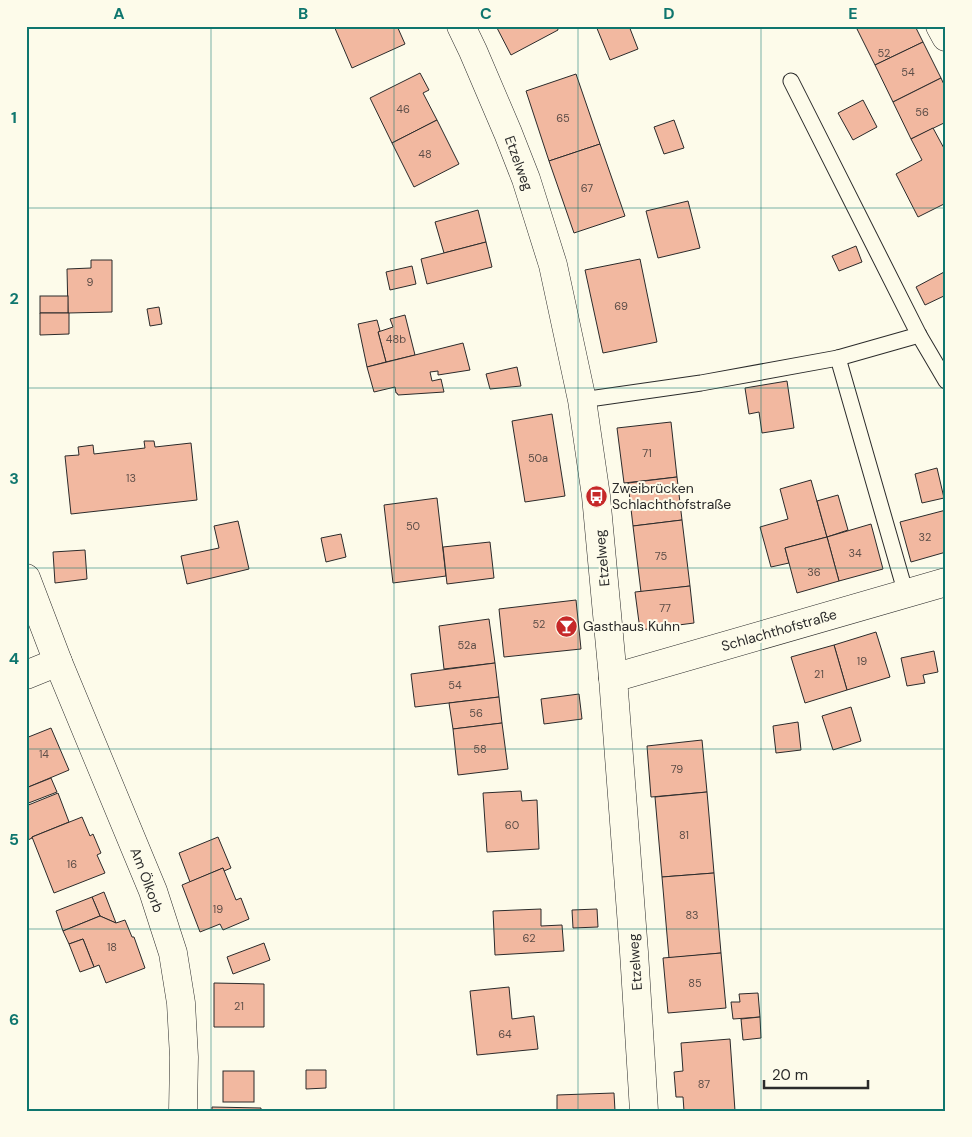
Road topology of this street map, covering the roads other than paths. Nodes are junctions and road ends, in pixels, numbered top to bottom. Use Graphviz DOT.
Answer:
graph roads {
  1 [pos="461,26"];
  2 [pos="940,26"];
  3 [pos="946,37"];
  4 [pos="791,80"];
  5 [pos="919,335"];
  6 [pos="838,358"];
  7 [pos="946,382"];
  8 [pos="582,400"];
  9 [pos="26,578"];
  10 [pos="946,582"];
  11 [pos="906,594"];
  12 [pos="58,662"];
  13 [pos="26,675"];
  14 [pos="613,678"];
  15 [pos="183,1111"];
  16 [pos="644,1111"];
  1 -- 8 [label="street, Etzelweg"];
  2 -- 3 [label="street"];
  4 -- 5 [label="lane"];
  5 -- 6 [label="lane"];
  5 -- 7 [label="lane"];
  6 -- 8 [label="lane"];
  6 -- 11 [label="lane"];
  8 -- 14 [label="street, Etzelweg"];
  9 -- 12 [label="street, Am Ölkorb"];
  10 -- 11 [label="street, Schlachthofstraße"];
  11 -- 14 [label="street, Schlachthofstraße"];
  12 -- 13 [label="street"];
  12 -- 15 [label="street, Am Ölkorb"];
  14 -- 16 [label="street, Etzelweg"];
}
